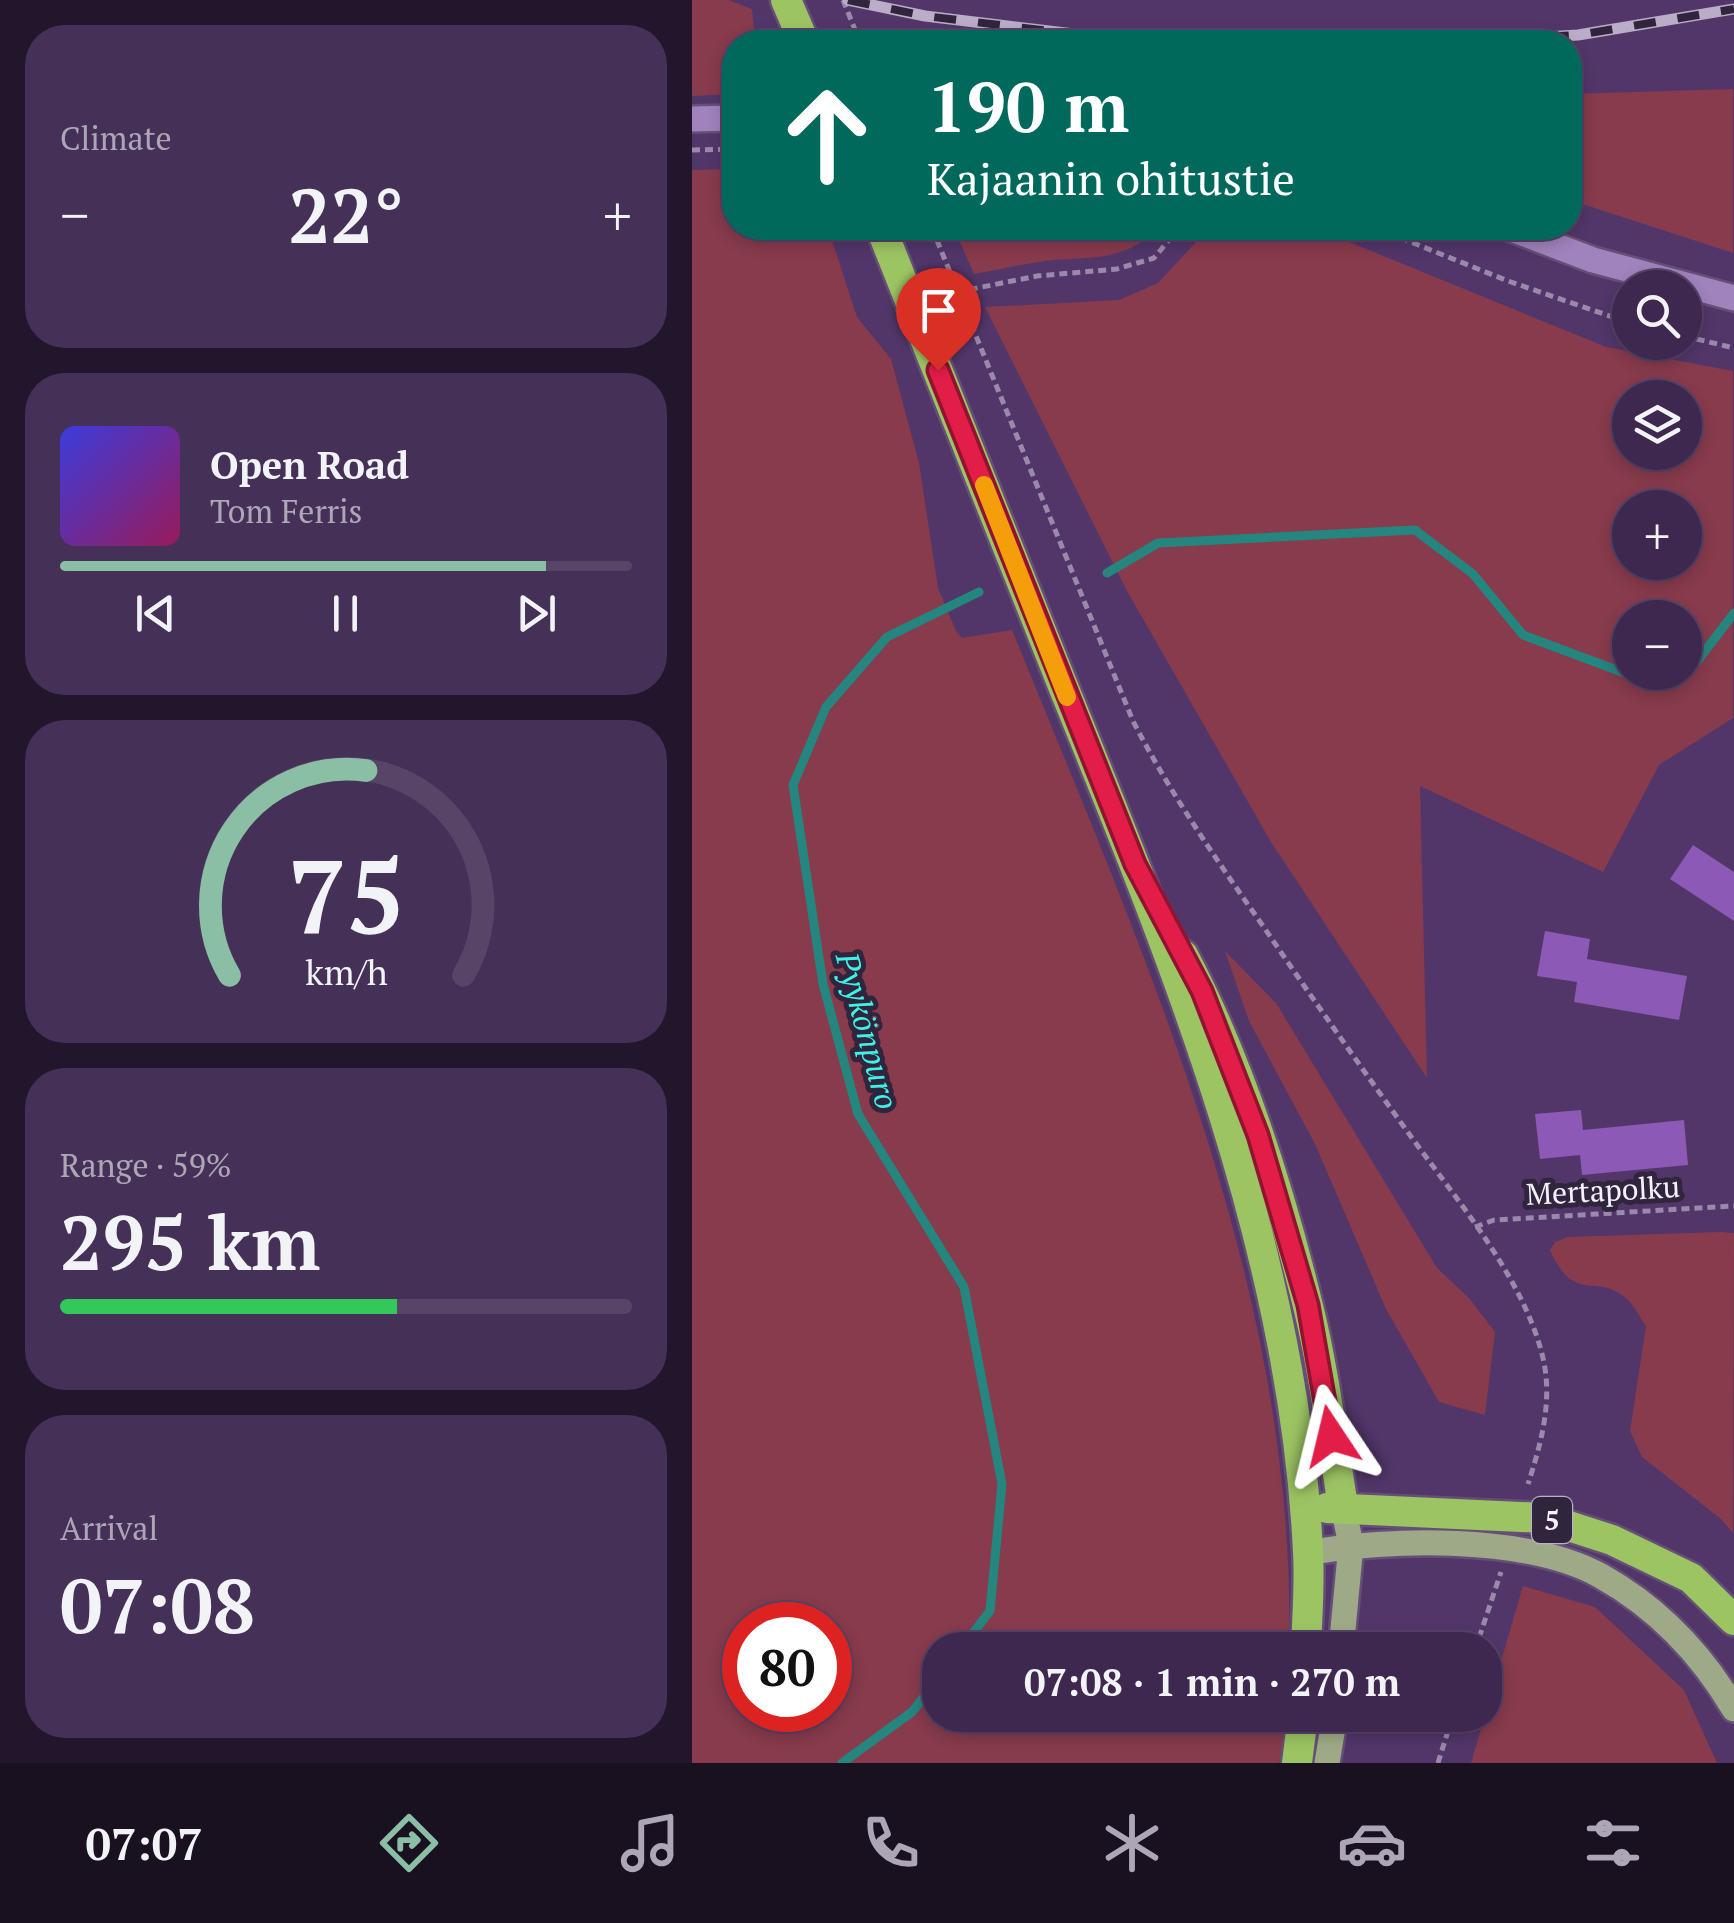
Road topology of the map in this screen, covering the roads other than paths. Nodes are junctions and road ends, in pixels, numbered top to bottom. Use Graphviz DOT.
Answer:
graph roads {
  1 [pos="786,0"];
  2 [pos="799,30"];
  3 [pos="722,119"];
  4 [pos="692,120"];
  5 [pos="886,240"];
  6 [pos="1543,240"];
  7 [pos="1734,298"];
  8 [pos="1135,864"];
  9 [pos="1343,1506"];
  10 [pos="1304,1510"];
  11 [pos="1350,1545"];
  12 [pos="1308,1553"];
  13 [pos="1734,1620"];
  14 [pos="1306,1632"];
  15 [pos="1343,1632"];
  16 [pos="1734,1709"];
  17 [pos="1302,1732"];
  18 [pos="1332,1732"];
  19 [pos="1297,1763"];
  20 [pos="1326,1763"];
  1 -- 2 [label="highway"];
  3 -- 4 [label="street"];
  5 -- 8 [label="highway"];
  6 -- 7 [label="street"];
  8 -- 9 [label="highway"];
  8 -- 10 [label="highway"];
  9 -- 10 [label="highway"];
  9 -- 11 [label="main road"];
  9 -- 13 [label="highway, 5"];
  10 -- 12 [label="highway"];
  11 -- 12 [label="main road"];
  11 -- 15 [label="main road"];
  11 -- 16 [label="main road"];
  12 -- 14 [label="highway"];
  17 -- 19 [label="highway"];
  18 -- 20 [label="main road"];
}
